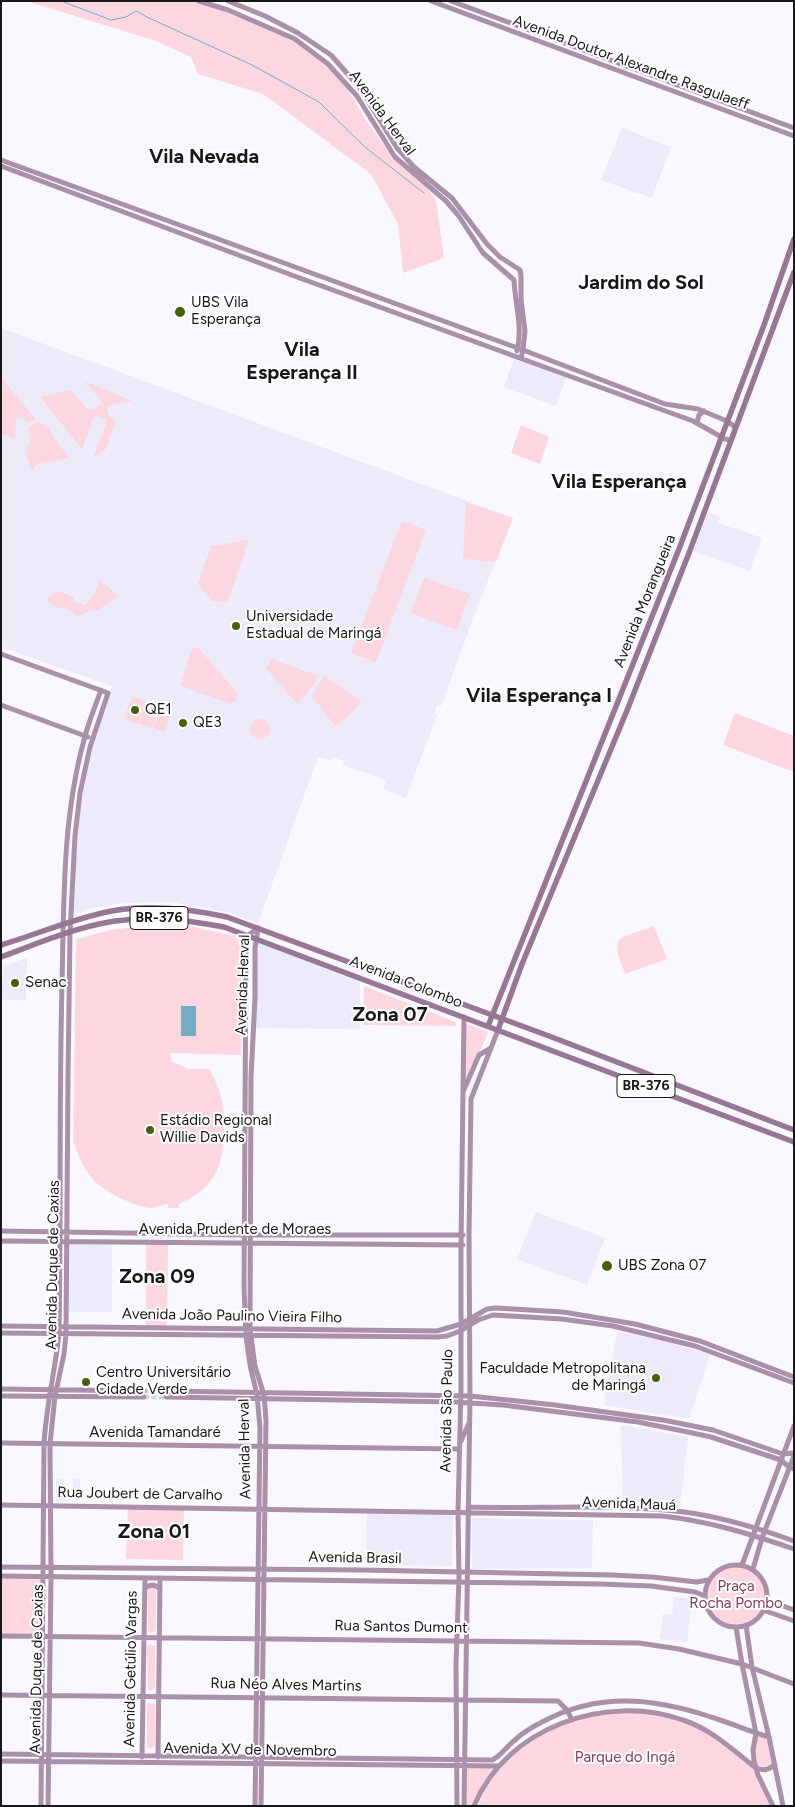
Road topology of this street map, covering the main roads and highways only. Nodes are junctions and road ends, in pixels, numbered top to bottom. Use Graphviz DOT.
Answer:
graph roads {
  1 [pos="199,1"];
  2 [pos="228,1"];
  3 [pos="431,1"];
  4 [pos="452,1"];
  5 [pos="794,128"];
  6 [pos="794,136"];
  7 [pos="1,160"];
  8 [pos="1,166"];
  9 [pos="794,238"];
  10 [pos="794,272"];
  11 [pos="521,350"];
  12 [pos="518,357"];
  13 [pos="625,388"];
  14 [pos="619,394"];
  15 [pos="704,411"];
  16 [pos="727,421"];
  17 [pos="697,422"];
  18 [pos="735,427"];
  19 [pos="721,437"];
  20 [pos="730,440"];
  21 [pos="711,464"];
  22 [pos="714,471"];
  23 [pos="1,654"];
  24 [pos="101,690"];
  25 [pos="1,705"];
  26 [pos="85,736"];
  27 [pos="92,738"];
  28 [pos="84,772"];
  29 [pos="75,782"];
  30 [pos="71,922"];
  31 [pos="63,924"];
  32 [pos="258,928"];
  33 [pos="70,933"];
  34 [pos="63,935"];
  35 [pos="247,936"];
  36 [pos="256,938"];
  37 [pos="13,942"];
  38 [pos="1,945"];
  39 [pos="16,952"];
  40 [pos="1,957"];
  41 [pos="335,957"];
  42 [pos="342,960"];
  43 [pos="331,967"];
  44 [pos="338,970"];
  45 [pos="69,988"];
  46 [pos="246,989"];
  47 [pos="434,994"];
  48 [pos="61,998"];
  49 [pos="255,998"];
  50 [pos="430,1004"];
  51 [pos="465,1005"];
  52 [pos="492,1016"];
  53 [pos="464,1017"];
  54 [pos="60,1018"];
  55 [pos="501,1019"];
  56 [pos="488,1026"];
  57 [pos="70,1028"];
  58 [pos="498,1030"];
  59 [pos="549,1036"];
  60 [pos="545,1047"];
  61 [pos="491,1048"];
  62 [pos="654,1077"];
  63 [pos="642,1084"];
  64 [pos="462,1095"];
  65 [pos="244,1113"];
  66 [pos="749,1113"];
  67 [pos="251,1120"];
  68 [pos="738,1120"];
  69 [pos="794,1130"];
  70 [pos="794,1142"];
  71 [pos="252,1159"];
  72 [pos="244,1169"];
  73 [pos="244,1198"];
  74 [pos="251,1207"];
  75 [pos="1,1231"];
  76 [pos="59,1232"];
  77 [pos="67,1232"];
  78 [pos="243,1234"];
  79 [pos="250,1235"];
  80 [pos="461,1235"];
  81 [pos="468,1235"];
  82 [pos="1,1241"];
  83 [pos="59,1241"];
  84 [pos="67,1241"];
  85 [pos="243,1243"];
  86 [pos="250,1243"];
  87 [pos="460,1245"];
  88 [pos="469,1245"];
  89 [pos="250,1281"];
  90 [pos="244,1287"];
  91 [pos="550,1311"];
  92 [pos="549,1318"];
  93 [pos="468,1319"];
  94 [pos="461,1324"];
  95 [pos="1,1326"];
  96 [pos="59,1326"];
  97 [pos="66,1326"];
  98 [pos="468,1326"];
  99 [pos="653,1328"];
  100 [pos="248,1329"];
  101 [pos="460,1331"];
  102 [pos="1,1333"];
  103 [pos="59,1334"];
  104 [pos="66,1334"];
  105 [pos="651,1334"];
  106 [pos="249,1336"];
  107 [pos="460,1346"];
  108 [pos="64,1354"];
  109 [pos="250,1365"];
  110 [pos="55,1367"];
  111 [pos="256,1370"];
  112 [pos="470,1370"];
  113 [pos="776,1373"];
  114 [pos="794,1377"];
  115 [pos="794,1383"];
  116 [pos="1,1389"];
  117 [pos="56,1390"];
  118 [pos="256,1391"];
  119 [pos="263,1391"];
  120 [pos="49,1393"];
  121 [pos="461,1395"];
  122 [pos="1,1396"];
  123 [pos="55,1396"];
  124 [pos="470,1396"];
  125 [pos="257,1398"];
  126 [pos="264,1398"];
  127 [pos="461,1402"];
  128 [pos="470,1403"];
  129 [pos="47,1410"];
  130 [pos="52,1420"];
  131 [pos="266,1420"];
  132 [pos="470,1421"];
  133 [pos="794,1426"];
  134 [pos="260,1428"];
  135 [pos="713,1430"];
  136 [pos="711,1437"];
  137 [pos="1,1443"];
  138 [pos="44,1444"];
  139 [pos="50,1444"];
  140 [pos="262,1446"];
  141 [pos="460,1446"];
  142 [pos="783,1454"];
  143 [pos="794,1455"];
  144 [pos="781,1460"];
  145 [pos="50,1467"];
  146 [pos="792,1468"];
  147 [pos="459,1473"];
  148 [pos="259,1478"];
  149 [pos="44,1481"];
  150 [pos="468,1482"];
  151 [pos="264,1488"];
  152 [pos="1,1505"];
  153 [pos="43,1505"];
  154 [pos="51,1505"];
  155 [pos="261,1508"];
  156 [pos="646,1509"];
  157 [pos="468,1510"];
  158 [pos="458,1512"];
  159 [pos="646,1515"];
  160 [pos="43,1522"];
  161 [pos="755,1528"];
  162 [pos="765,1531"];
  163 [pos="264,1532"];
  164 [pos="753,1535"];
  165 [pos="50,1537"];
  166 [pos="762,1538"];
  167 [pos="794,1541"];
  168 [pos="258,1542"];
  169 [pos="459,1542"];
  170 [pos="468,1550"];
  171 [pos="794,1550"];
  172 [pos="742,1565"];
  173 [pos="1,1567"];
  174 [pos="43,1567"];
  175 [pos="51,1567"];
  176 [pos="753,1569"];
  177 [pos="257,1570"];
  178 [pos="264,1570"];
  179 [pos="459,1573"];
  180 [pos="468,1573"];
  181 [pos="1,1576"];
  182 [pos="43,1577"];
  183 [pos="51,1577"];
  184 [pos="145,1578"];
  185 [pos="160,1578"];
  186 [pos="257,1579"];
  187 [pos="264,1579"];
  188 [pos="708,1580"];
  189 [pos="459,1583"];
  190 [pos="468,1583"];
  191 [pos="145,1588"];
  192 [pos="160,1588"];
  193 [pos="705,1596"];
  194 [pos="50,1600"];
  195 [pos="263,1600"];
  196 [pos="766,1600"];
  197 [pos="257,1610"];
  198 [pos="764,1610"];
  199 [pos="794,1610"];
  200 [pos="466,1611"];
  201 [pos="43,1612"];
  202 [pos="458,1620"];
  203 [pos="794,1620"];
  204 [pos="746,1625"];
  205 [pos="736,1626"];
  206 [pos="1,1636"];
  207 [pos="43,1637"];
  208 [pos="50,1637"];
  209 [pos="144,1637"];
  210 [pos="160,1637"];
  211 [pos="256,1638"];
  212 [pos="263,1639"];
  213 [pos="457,1640"];
  214 [pos="466,1640"];
  215 [pos="42,1662"];
  216 [pos="456,1664"];
  217 [pos="742,1664"];
  218 [pos="256,1665"];
  219 [pos="752,1667"];
  220 [pos="466,1672"];
  221 [pos="49,1673"];
  222 [pos="262,1675"];
  223 [pos="794,1684"];
  224 [pos="1,1695"];
  225 [pos="41,1695"];
  226 [pos="49,1695"];
  227 [pos="143,1696"];
  228 [pos="159,1696"];
  229 [pos="256,1698"];
  230 [pos="262,1698"];
  231 [pos="457,1700"];
  232 [pos="466,1700"];
  233 [pos="567,1710"];
  234 [pos="49,1718"];
  235 [pos="572,1720"];
  236 [pos="262,1722"];
  237 [pos="466,1726"];
  238 [pos="256,1728"];
  239 [pos="41,1729"];
  240 [pos="756,1733"];
  241 [pos="770,1737"];
  242 [pos="456,1740"];
  243 [pos="1,1754"];
  244 [pos="41,1754"];
  245 [pos="48,1754"];
  246 [pos="142,1758"];
  247 [pos="158,1759"];
  248 [pos="456,1759"];
  249 [pos="465,1759"];
  250 [pos="258,1760"];
  251 [pos="1,1761"];
  252 [pos="41,1762"];
  253 [pos="48,1762"];
  254 [pos="775,1765"];
  255 [pos="456,1766"];
  256 [pos="465,1766"];
  257 [pos="499,1766"];
  258 [pos="756,1768"];
  259 [pos="41,1777"];
  260 [pos="255,1789"];
  261 [pos="48,1790"];
  262 [pos="260,1799"];
  263 [pos="464,1804"];
  264 [pos="41,1806"];
  265 [pos="48,1806"];
  266 [pos="255,1806"];
  267 [pos="261,1806"];
  268 [pos="456,1806"];
  269 [pos="474,1806"];
  270 [pos="773,1806"];
  271 [pos="782,1806"];
  1 -- 11 [label="main road, Avenida Herval"];
  2 -- 11 [label="main road, Avenida Herval"];
  3 -- 6 [label="main road, Avenida Doutor Alexandre Rasgulaeff"];
  4 -- 5 [label="main road, Avenida Doutor Alexandre Rasgulaeff"];
  7 -- 11 [label="main road"];
  8 -- 12 [label="main road"];
  9 -- 16 [label="main road, Avenida Morangueira"];
  10 -- 18 [label="main road, Avenida Morangueira"];
  11 -- 12 [label="main road"];
  11 -- 13 [label="main road"];
  12 -- 14 [label="main road"];
  13 -- 14 [label="main road"];
  13 -- 15 [label="main road"];
  14 -- 17 [label="main road"];
  15 -- 16 [label="main road"];
  15 -- 17 [label="main road"];
  16 -- 18 [label="main road"];
  16 -- 19 [label="main road, Avenida Morangueira"];
  17 -- 19 [label="main road"];
  18 -- 20 [label="main road, Avenida Morangueira"];
  19 -- 20 [label="main road"];
  19 -- 21 [label="main road, Avenida Morangueira"];
  20 -- 55 [label="main road, Avenida Morangueira"];
  21 -- 22 [label="main road"];
  21 -- 52 [label="main road, Avenida Morangueira"];
  23 -- 24 [label="main road"];
  24 -- 26 [label="main road, Avenida Duque de Caxias"];
  24 -- 27 [label="main road, Avenida Duque de Caxias"];
  25 -- 26 [label="main road"];
  26 -- 27 [label="main road"];
  26 -- 29 [label="main road, Avenida Duque de Caxias"];
  27 -- 28 [label="main road, Avenida Duque de Caxias"];
  28 -- 29 [label="main road"];
  28 -- 30 [label="main road, Avenida Duque de Caxias"];
  29 -- 31 [label="main road, Avenida Duque de Caxias"];
  30 -- 31 [label="main road, Avenida Colombo"];
  30 -- 32 [label="main road, Avenida Colombo / BR-376"];
  30 -- 33 [label="main road, Avenida Duque de Caxias"];
  31 -- 34 [label="main road, Avenida Duque de Caxias"];
  31 -- 37 [label="main road, Avenida Colombo"];
  32 -- 35 [label="main road, Avenida Herval"];
  32 -- 36 [label="main road, Avenida Herval"];
  32 -- 41 [label="main road, Avenida Colombo / BR-376"];
  33 -- 34 [label="main road, Avenida Colombo"];
  33 -- 35 [label="main road, Avenida Colombo / BR-376"];
  33 -- 45 [label="main road, Avenida Duque de Caxias"];
  34 -- 39 [label="main road, Avenida Colombo"];
  34 -- 48 [label="main road, Avenida Duque de Caxias"];
  35 -- 36 [label="main road, Avenida Colombo / BR-376"];
  35 -- 46 [label="main road, Avenida Herval"];
  36 -- 43 [label="main road, Avenida Colombo / BR-376"];
  36 -- 49 [label="main road, Avenida Herval"];
  37 -- 38 [label="main road, Avenida Colombo"];
  37 -- 39 [label="main road"];
  39 -- 40 [label="main road, Avenida Colombo"];
  41 -- 42 [label="main road, Avenida Colombo / BR-376"];
  41 -- 43 [label="main road"];
  42 -- 44 [label="main road"];
  42 -- 47 [label="main road, Avenida Colombo / BR-376"];
  43 -- 44 [label="main road, Avenida Colombo / BR-376"];
  44 -- 50 [label="main road, Avenida Colombo / BR-376"];
  45 -- 48 [label="main road"];
  45 -- 57 [label="main road, Avenida Duque de Caxias"];
  46 -- 49 [label="main road"];
  46 -- 65 [label="main road, Avenida Herval"];
  47 -- 50 [label="main road"];
  47 -- 51 [label="main road, Avenida Colombo / BR-376"];
  48 -- 54 [label="main road, Avenida Duque de Caxias"];
  49 -- 67 [label="main road, Avenida Herval"];
  50 -- 53 [label="main road, Avenida Colombo / BR-376"];
  51 -- 52 [label="main road, Avenida Colombo / BR-376"];
  51 -- 53 [label="main road"];
  52 -- 55 [label="main road, Avenida Colombo / BR-376"];
  52 -- 56 [label="main road, Avenida Morangueira"];
  53 -- 56 [label="main road, Avenida Colombo / BR-376"];
  53 -- 64 [label="main road, Avenida São Paulo"];
  54 -- 57 [label="main road"];
  54 -- 76 [label="main road, Avenida Duque de Caxias"];
  55 -- 58 [label="main road, Avenida Morangueira"];
  55 -- 59 [label="main road, Avenida Colombo / BR-376"];
  56 -- 58 [label="main road, Avenida Colombo / BR-376"];
  57 -- 77 [label="main road, Avenida Duque de Caxias"];
  58 -- 60 [label="main road, Avenida Colombo / BR-376"];
  58 -- 61 [label="main road, Avenida São Paulo"];
  59 -- 60 [label="main road"];
  59 -- 62 [label="main road, Avenida Colombo / BR-376"];
  60 -- 63 [label="main road, Avenida Colombo / BR-376"];
  61 -- 64 [label="main road"];
  61 -- 81 [label="main road, Avenida São Paulo"];
  62 -- 63 [label="main road"];
  62 -- 66 [label="main road, Avenida Colombo / BR-376"];
  63 -- 68 [label="main road, Avenida Colombo / BR-376"];
  64 -- 80 [label="main road, Avenida São Paulo"];
  65 -- 67 [label="main road"];
  65 -- 72 [label="main road, Avenida Herval"];
  66 -- 68 [label="main road"];
  66 -- 69 [label="main road, Avenida Colombo / BR-376"];
  67 -- 71 [label="main road, Avenida Herval"];
  68 -- 70 [label="main road, Avenida Colombo / BR-376"];
  71 -- 72 [label="main road"];
  71 -- 74 [label="main road, Avenida Herval"];
  72 -- 73 [label="main road, Avenida Herval"];
  73 -- 74 [label="main road"];
  73 -- 78 [label="main road, Avenida Herval"];
  74 -- 79 [label="main road, Avenida Herval"];
  75 -- 76 [label="main road, Avenida Prudente de Moraes"];
  76 -- 77 [label="main road, Avenida Prudente de Moraes"];
  76 -- 83 [label="main road, Avenida Duque de Caxias"];
  77 -- 78 [label="main road, Avenida Prudente de Moraes"];
  77 -- 84 [label="main road, Avenida Duque de Caxias"];
  78 -- 79 [label="main road, Avenida Prudente de Moraes"];
  78 -- 85 [label="main road, Avenida Herval"];
  79 -- 80 [label="main road, Avenida Prudente de Moraes"];
  79 -- 86 [label="main road, Avenida Herval"];
  80 -- 81 [label="main road, Avenida Prudente de Moraes"];
  80 -- 87 [label="main road, Avenida São Paulo"];
  81 -- 88 [label="main road, Avenida São Paulo"];
  82 -- 83 [label="main road, Avenida Prudente de Moraes"];
  83 -- 84 [label="main road, Avenida Prudente de Moraes"];
  83 -- 96 [label="main road, Avenida Duque de Caxias"];
  84 -- 85 [label="main road, Avenida Prudente de Moraes"];
  84 -- 97 [label="main road, Avenida Duque de Caxias"];
  85 -- 86 [label="main road, Avenida Prudente de Moraes"];
  85 -- 90 [label="main road, Avenida Herval"];
  86 -- 87 [label="main road, Avenida Prudente de Moraes"];
  86 -- 89 [label="main road, Avenida Herval"];
  87 -- 88 [label="main road, Avenida Prudente de Moraes"];
  87 -- 94 [label="main road, Avenida São Paulo"];
  88 -- 93 [label="main road, Avenida São Paulo"];
  89 -- 90 [label="main road"];
  89 -- 100 [label="main road, Avenida Herval"];
  90 -- 100 [label="main road, Avenida Herval"];
  91 -- 92 [label="main road"];
  91 -- 93 [label="main road, Avenida João Paulino Vieira Filho"];
  91 -- 99 [label="main road, Avenida João Paulino Vieira Filho"];
  92 -- 98 [label="main road, Avenida João Paulino Vieira Filho"];
  92 -- 105 [label="main road, Avenida João Paulino Vieira Filho"];
  93 -- 94 [label="main road, Avenida João Paulino Vieira Filho"];
  93 -- 98 [label="main road, Avenida São Paulo"];
  94 -- 100 [label="main road, Avenida João Paulino Vieira Filho"];
  94 -- 101 [label="main road, Avenida São Paulo"];
  95 -- 96 [label="main road, Avenida João Paulino Vieira Filho"];
  96 -- 97 [label="main road, Avenida João Paulino Vieira Filho"];
  96 -- 103 [label="main road, Avenida Duque de Caxias"];
  97 -- 100 [label="main road, Avenida João Paulino Vieira Filho"];
  97 -- 104 [label="main road, Avenida Duque de Caxias"];
  98 -- 101 [label="main road, Avenida João Paulino Vieira Filho"];
  98 -- 112 [label="main road, Avenida São Paulo"];
  99 -- 105 [label="main road"];
  99 -- 113 [label="main road, Avenida João Paulino Vieira Filho"];
  100 -- 106 [label="main road, Avenida Herval"];
  101 -- 106 [label="main road, Avenida João Paulino Vieira Filho"];
  101 -- 107 [label="main road, Avenida São Paulo"];
  102 -- 103 [label="main road, Avenida João Paulino Vieira Filho"];
  103 -- 104 [label="main road, Avenida João Paulino Vieira Filho"];
  103 -- 110 [label="main road, Avenida Duque de Caxias"];
  104 -- 106 [label="main road, Avenida João Paulino Vieira Filho"];
  104 -- 108 [label="main road, Avenida Duque de Caxias"];
  105 -- 113 [label="main road, Avenida João Paulino Vieira Filho"];
  106 -- 109 [label="main road, Avenida Herval"];
  106 -- 111 [label="main road, Avenida Herval"];
  107 -- 112 [label="main road"];
  107 -- 121 [label="main road, Avenida São Paulo"];
  108 -- 110 [label="main road"];
  108 -- 117 [label="main road, Avenida Duque de Caxias"];
  109 -- 111 [label="main road"];
  109 -- 118 [label="main road, Avenida Herval"];
  110 -- 120 [label="main road, Avenida Duque de Caxias"];
  111 -- 119 [label="main road, Avenida Herval"];
  112 -- 124 [label="main road, Avenida São Paulo"];
  113 -- 114 [label="main road"];
  113 -- 115 [label="main road"];
  116 -- 120 [label="main road"];
  117 -- 120 [label="main road"];
  117 -- 123 [label="main road, Avenida Duque de Caxias"];
  117 -- 123 [label="main road"];
  118 -- 119 [label="main road"];
  118 -- 125 [label="main road, Avenida Herval"];
  118 -- 125 [label="main road"];
  119 -- 121 [label="main road"];
  119 -- 126 [label="main road, Avenida Herval"];
  120 -- 122 [label="main road"];
  120 -- 123 [label="main road"];
  120 -- 129 [label="main road, Avenida Duque de Caxias"];
  121 -- 124 [label="main road"];
  121 -- 127 [label="main road, Avenida São Paulo"];
  123 -- 130 [label="main road, Avenida Duque de Caxias"];
  124 -- 128 [label="main road, Avenida São Paulo"];
  124 -- 135 [label="main road"];
  125 -- 126 [label="main road"];
  125 -- 134 [label="main road, Avenida Herval"];
  126 -- 127 [label="main road"];
  126 -- 131 [label="main road, Avenida Herval"];
  127 -- 128 [label="main road"];
  127 -- 141 [label="main road, Avenida São Paulo"];
  128 -- 132 [label="main road, Avenida São Paulo"];
  128 -- 136 [label="main road"];
  129 -- 130 [label="main road"];
  129 -- 138 [label="main road, Avenida Duque de Caxias"];
  130 -- 139 [label="main road, Avenida Duque de Caxias"];
  131 -- 134 [label="main road"];
  131 -- 140 [label="main road, Avenida Herval"];
  132 -- 141 [label="main road"];
  132 -- 150 [label="main road, Avenida São Paulo"];
  133 -- 142 [label="main road"];
  134 -- 140 [label="main road, Avenida Herval"];
  135 -- 136 [label="main road"];
  135 -- 142 [label="main road"];
  136 -- 144 [label="main road"];
  137 -- 138 [label="main road, Avenida Tamandaré"];
  138 -- 139 [label="main road, Avenida Tamandaré"];
  138 -- 149 [label="main road, Avenida Duque de Caxias"];
  139 -- 140 [label="main road, Avenida Tamandaré"];
  139 -- 145 [label="main road, Avenida Duque de Caxias"];
  140 -- 141 [label="main road, Avenida Tamandaré"];
  140 -- 148 [label="main road, Avenida Herval"];
  140 -- 151 [label="main road, Avenida Herval"];
  141 -- 147 [label="main road, Avenida São Paulo"];
  142 -- 143 [label="main road"];
  142 -- 144 [label="main road"];
  143 -- 146 [label="main road"];
  144 -- 146 [label="main road"];
  144 -- 161 [label="main road"];
  145 -- 149 [label="main road"];
  145 -- 154 [label="main road, Avenida Duque de Caxias"];
  146 -- 162 [label="main road"];
  147 -- 150 [label="main road"];
  147 -- 158 [label="main road, Avenida São Paulo"];
  148 -- 151 [label="main road"];
  148 -- 155 [label="main road, Avenida Herval"];
  149 -- 153 [label="main road, Avenida Duque de Caxias"];
  150 -- 157 [label="main road, Avenida São Paulo"];
  151 -- 155 [label="main road, Avenida Herval"];
  152 -- 153 [label="main road, Rua Joubert de Carvalho"];
  153 -- 154 [label="main road, Rua Joubert de Carvalho"];
  153 -- 160 [label="main road, Avenida Duque de Caxias"];
  154 -- 155 [label="main road, Rua Joubert de Carvalho"];
  154 -- 165 [label="main road, Avenida Duque de Caxias"];
  155 -- 158 [label="main road, Rua Joubert de Carvalho"];
  155 -- 163 [label="main road, Avenida Herval"];
  155 -- 168 [label="main road, Avenida Herval"];
  156 -- 157 [label="main road, Avenida Mauá"];
  156 -- 159 [label="main road"];
  156 -- 161 [label="main road, Avenida Mauá"];
  157 -- 158 [label="main road, Avenida Mauá"];
  157 -- 159 [label="main road, Avenida Mauá"];
  157 -- 170 [label="main road, Avenida São Paulo"];
  158 -- 169 [label="main road, Avenida São Paulo"];
  159 -- 164 [label="main road, Avenida Mauá"];
  160 -- 165 [label="main road"];
  160 -- 174 [label="main road, Avenida Duque de Caxias"];
  161 -- 162 [label="main road, Avenida Mauá"];
  161 -- 164 [label="main road"];
  162 -- 166 [label="main road"];
  162 -- 167 [label="main road, Avenida Mauá"];
  163 -- 168 [label="main road"];
  163 -- 178 [label="main road, Avenida Herval"];
  164 -- 166 [label="main road, Avenida Mauá"];
  164 -- 172 [label="main road"];
  165 -- 175 [label="main road, Avenida Duque de Caxias"];
  166 -- 171 [label="main road, Avenida Mauá"];
  166 -- 176 [label="main road"];
  168 -- 177 [label="main road, Avenida Herval"];
  169 -- 170 [label="main road"];
  169 -- 179 [label="main road, Avenida São Paulo"];
  170 -- 180 [label="main road, Avenida São Paulo"];
  172 -- 176 [label="main road"];
  172 -- 188 [label="main road"];
  173 -- 174 [label="main road, Avenida Brasil"];
  174 -- 175 [label="main road, Avenida Brasil"];
  174 -- 182 [label="main road, Avenida Duque de Caxias"];
  175 -- 177 [label="main road, Avenida Brasil"];
  175 -- 183 [label="main road, Avenida Duque de Caxias"];
  176 -- 196 [label="main road"];
  177 -- 178 [label="main road, Avenida Brasil"];
  177 -- 186 [label="main road, Avenida Herval"];
  178 -- 179 [label="main road, Avenida Brasil"];
  178 -- 187 [label="main road, Avenida Herval"];
  179 -- 180 [label="main road, Avenida Brasil"];
  179 -- 189 [label="main road, Avenida São Paulo"];
  180 -- 188 [label="main road, Avenida Brasil"];
  180 -- 190 [label="main road, Avenida São Paulo"];
  181 -- 182 [label="main road, Avenida Brasil"];
  182 -- 183 [label="main road, Avenida Brasil"];
  182 -- 201 [label="main road, Avenida Duque de Caxias"];
  183 -- 184 [label="main road, Avenida Brasil"];
  183 -- 194 [label="main road, Avenida Duque de Caxias"];
  184 -- 185 [label="main road, Avenida Brasil"];
  184 -- 191 [label="main road, Avenida Getúlio Vargas"];
  185 -- 186 [label="main road, Avenida Brasil"];
  185 -- 192 [label="main road, Avenida Getúlio Vargas"];
  186 -- 187 [label="main road, Avenida Brasil"];
  186 -- 197 [label="main road, Avenida Herval"];
  187 -- 189 [label="main road, Avenida Brasil"];
  187 -- 195 [label="main road, Avenida Herval"];
  188 -- 193 [label="main road"];
  189 -- 190 [label="main road, Avenida Brasil"];
  189 -- 202 [label="main road, Avenida São Paulo"];
  190 -- 193 [label="main road, Avenida Brasil"];
  190 -- 200 [label="main road, Avenida São Paulo"];
  191 -- 192 [label="main road"];
  191 -- 209 [label="main road, Avenida Getúlio Vargas"];
  192 -- 210 [label="main road, Avenida Getúlio Vargas"];
  193 -- 205 [label="main road"];
  194 -- 201 [label="main road"];
  194 -- 208 [label="main road, Avenida Duque de Caxias"];
  195 -- 197 [label="main road"];
  195 -- 212 [label="main road, Avenida Herval"];
  196 -- 198 [label="main road"];
  196 -- 199 [label="main road"];
  197 -- 211 [label="main road, Avenida Herval"];
  198 -- 203 [label="main road"];
  198 -- 204 [label="main road"];
  200 -- 202 [label="main road"];
  200 -- 214 [label="main road, Avenida São Paulo"];
  201 -- 207 [label="main road, Avenida Duque de Caxias"];
  202 -- 213 [label="main road, Avenida São Paulo"];
  204 -- 205 [label="main road"];
  204 -- 219 [label="main road"];
  205 -- 217 [label="main road"];
  206 -- 207 [label="main road, Rua Santos Dumont"];
  207 -- 208 [label="main road, Rua Santos Dumont"];
  207 -- 215 [label="main road, Avenida Duque de Caxias"];
  208 -- 209 [label="main road, Rua Santos Dumont"];
  208 -- 221 [label="main road, Avenida Duque de Caxias"];
  209 -- 210 [label="main road, Rua Santos Dumont"];
  209 -- 227 [label="main road, Avenida Getúlio Vargas"];
  210 -- 211 [label="main road, Rua Santos Dumont"];
  210 -- 228 [label="main road, Avenida Getúlio Vargas"];
  211 -- 212 [label="main road, Rua Santos Dumont"];
  211 -- 218 [label="main road, Avenida Herval"];
  212 -- 213 [label="main road, Rua Santos Dumont"];
  212 -- 222 [label="main road, Avenida Herval"];
  213 -- 214 [label="main road, Rua Santos Dumont"];
  213 -- 216 [label="main road, Avenida São Paulo"];
  214 -- 217 [label="main road, Rua Santos Dumont"];
  214 -- 220 [label="main road, Avenida São Paulo"];
  215 -- 221 [label="main road"];
  215 -- 225 [label="main road, Avenida Duque de Caxias"];
  216 -- 220 [label="main road"];
  216 -- 231 [label="main road, Avenida São Paulo"];
  217 -- 219 [label="main road, Rua Santos Dumont"];
  217 -- 240 [label="main road"];
  218 -- 222 [label="main road"];
  218 -- 229 [label="main road, Avenida Herval"];
  219 -- 223 [label="main road, Rua Santos Dumont"];
  219 -- 241 [label="main road"];
  220 -- 232 [label="main road, Avenida São Paulo"];
  221 -- 226 [label="main road, Avenida Duque de Caxias"];
  222 -- 230 [label="main road, Avenida Herval"];
  224 -- 225 [label="main road, Rua Néo Alves Martins"];
  225 -- 226 [label="main road, Rua Néo Alves Martins"];
  225 -- 239 [label="main road, Avenida Duque de Caxias"];
  226 -- 227 [label="main road, Rua Néo Alves Martins"];
  226 -- 234 [label="main road, Avenida Duque de Caxias"];
  227 -- 228 [label="main road, Rua Néo Alves Martins"];
  227 -- 246 [label="main road, Avenida Getúlio Vargas"];
  228 -- 229 [label="main road, Rua Néo Alves Martins"];
  228 -- 247 [label="main road, Avenida Getúlio Vargas"];
  229 -- 230 [label="main road, Rua Néo Alves Martins"];
  229 -- 238 [label="main road, Avenida Herval"];
  230 -- 231 [label="main road, Rua Néo Alves Martins"];
  230 -- 236 [label="main road, Avenida Herval"];
  231 -- 232 [label="main road, Rua Néo Alves Martins"];
  231 -- 242 [label="main road, Avenida São Paulo"];
  232 -- 233 [label="main road, Rua Néo Alves Martins"];
  232 -- 237 [label="main road, Avenida São Paulo"];
  233 -- 235 [label="main road"];
  233 -- 240 [label="main road"];
  233 -- 249 [label="main road, Avenida XV de Novembro"];
  234 -- 239 [label="main road"];
  234 -- 245 [label="main road, Avenida Duque de Caxias"];
  235 -- 257 [label="main road"];
  235 -- 258 [label="main road"];
  236 -- 238 [label="main road"];
  236 -- 250 [label="main road, Avenida Herval"];
  237 -- 242 [label="main road"];
  237 -- 249 [label="main road, Avenida São Paulo"];
  238 -- 250 [label="main road, Avenida Herval"];
  239 -- 244 [label="main road, Avenida Duque de Caxias"];
  240 -- 241 [label="main road"];
  240 -- 258 [label="main road"];
  241 -- 254 [label="main road"];
  242 -- 248 [label="main road, Avenida São Paulo"];
  243 -- 244 [label="main road, Avenida XV de Novembro"];
  244 -- 245 [label="main road, Avenida XV de Novembro"];
  244 -- 252 [label="main road, Avenida Duque de Caxias"];
  245 -- 246 [label="main road, Avenida XV de Novembro"];
  245 -- 253 [label="main road, Avenida Duque de Caxias"];
  246 -- 247 [label="main road, Avenida XV de Novembro"];
  246 -- 253 [label="main road, Avenida XV de Novembro"];
  247 -- 250 [label="main road, Avenida XV de Novembro"];
  248 -- 249 [label="main road, Avenida XV de Novembro"];
  248 -- 250 [label="main road, Avenida XV de Novembro"];
  248 -- 255 [label="main road, Avenida São Paulo"];
  249 -- 256 [label="main road, Avenida São Paulo"];
  250 -- 255 [label="main road, Avenida XV de Novembro"];
  250 -- 260 [label="main road, Avenida Herval"];
  250 -- 262 [label="main road, Avenida Herval"];
  251 -- 252 [label="main road, Avenida XV de Novembro"];
  252 -- 253 [label="main road, Avenida XV de Novembro"];
  252 -- 259 [label="main road, Avenida Duque de Caxias"];
  253 -- 261 [label="main road, Avenida Duque de Caxias"];
  254 -- 258 [label="main road"];
  254 -- 271 [label="main road"];
  255 -- 256 [label="main road, Avenida XV de Novembro"];
  255 -- 268 [label="main road, Avenida São Paulo"];
  256 -- 257 [label="main road, Avenida XV de Novembro"];
  256 -- 263 [label="main road, Avenida São Paulo"];
  257 -- 269 [label="main road"];
  258 -- 270 [label="main road"];
  259 -- 261 [label="main road"];
  259 -- 264 [label="main road, Avenida Duque de Caxias"];
  260 -- 262 [label="main road"];
  260 -- 266 [label="main road, Avenida Herval"];
  261 -- 265 [label="main road, Avenida Duque de Caxias"];
  262 -- 267 [label="main road, Avenida Herval"];
  263 -- 268 [label="main road"];
}
